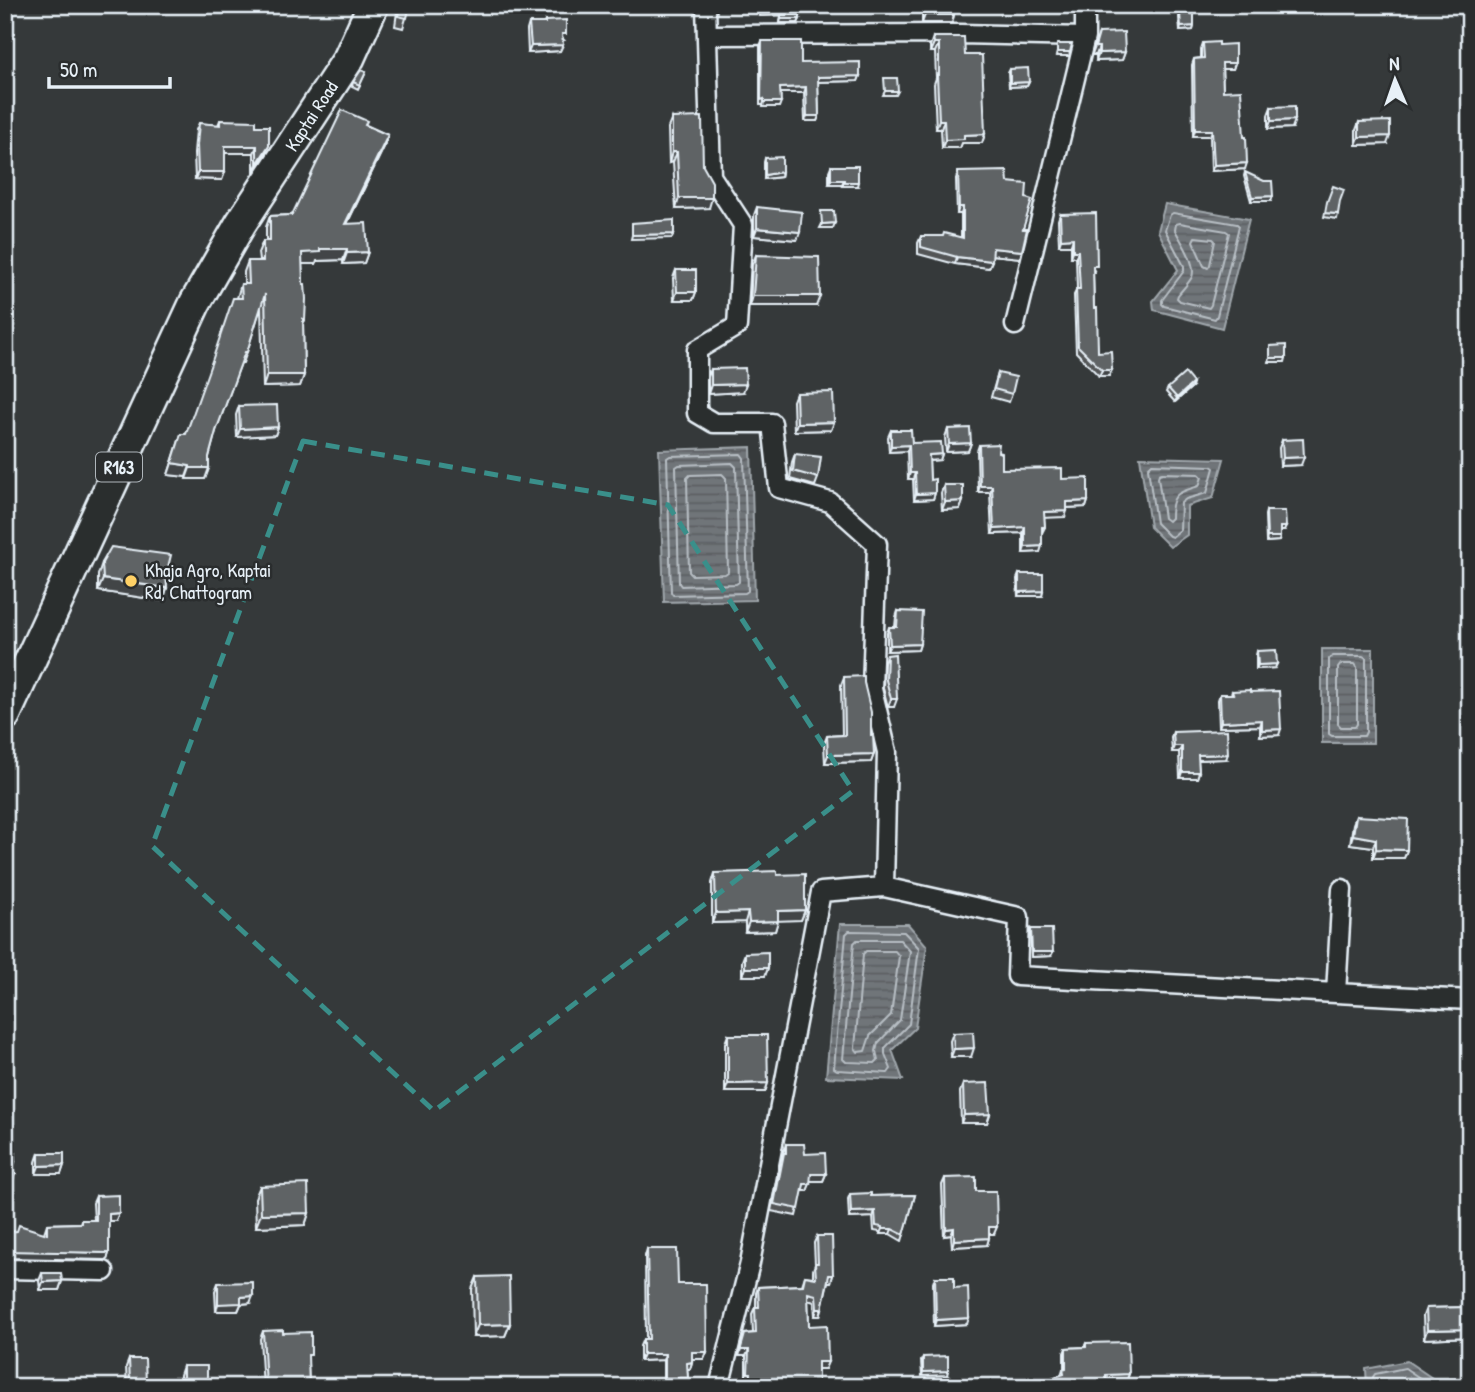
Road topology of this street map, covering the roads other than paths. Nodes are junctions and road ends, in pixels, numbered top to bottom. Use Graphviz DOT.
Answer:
graph roads {
  1 [pos="373,5"];
  2 [pos="706,5"];
  3 [pos="1085,5"];
  4 [pos="707,35"];
  5 [pos="1086,37"];
  6 [pos="1015,325"];
  7 [pos="5,715"];
  8 [pos="884,887"];
  9 [pos="1342,889"];
  10 [pos="1336,993"];
  11 [pos="1470,1000"];
  12 [pos="5,1269"];
  13 [pos="104,1271"];
  14 [pos="719,1387"];
  1 -- 7 [label="main road, Kaptai Road / R163"];
  2 -- 4 [label="street"];
  3 -- 5 [label="street"];
  4 -- 5 [label="street"];
  4 -- 8 [label="street"];
  5 -- 6 [label="street"];
  8 -- 10 [label="street"];
  8 -- 14 [label="street"];
  9 -- 10 [label="street"];
  10 -- 11 [label="street"];
  12 -- 13 [label="street"];
}
